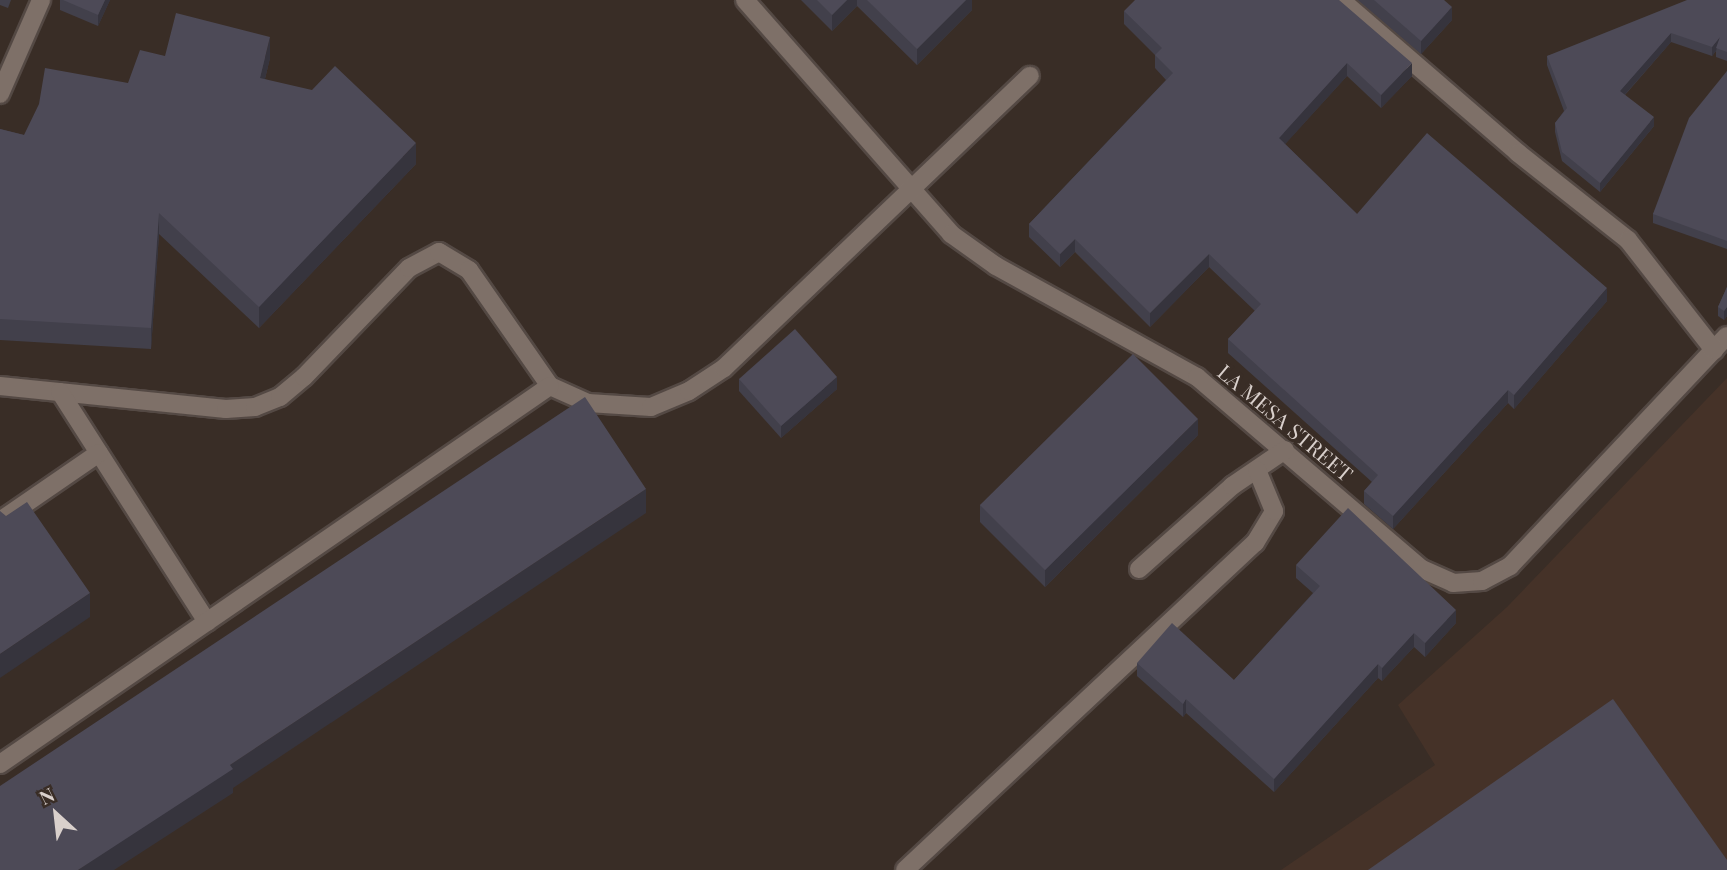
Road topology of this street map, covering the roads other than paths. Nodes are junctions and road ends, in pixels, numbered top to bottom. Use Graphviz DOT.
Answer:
graph roads {
  1 [pos="41,0"];
  2 [pos="745,0"];
  3 [pos="1341,0"];
  4 [pos="1030,76"];
  5 [pos="0,94"];
  6 [pos="911,189"];
  7 [pos="1727,336"];
  8 [pos="1714,350"];
  9 [pos="0,386"];
  10 [pos="550,386"];
  11 [pos="60,392"];
  12 [pos="1285,450"];
  13 [pos="99,453"];
  14 [pos="1256,470"];
  15 [pos="0,521"];
  16 [pos="1139,569"];
  17 [pos="207,622"];
  18 [pos="0,764"];
  19 [pos="905,870"];
  1 -- 5 [label="street"];
  2 -- 6 [label="street, LA MESA STREET"];
  3 -- 8 [label="street"];
  4 -- 6 [label="street"];
  6 -- 10 [label="street"];
  6 -- 12 [label="street, LA MESA STREET"];
  7 -- 8 [label="street, LA MESA STREET"];
  8 -- 12 [label="street, LA MESA STREET"];
  9 -- 11 [label="street"];
  10 -- 11 [label="street"];
  10 -- 17 [label="street"];
  11 -- 13 [label="street"];
  12 -- 14 [label="street"];
  13 -- 15 [label="street"];
  13 -- 17 [label="street"];
  14 -- 16 [label="street"];
  14 -- 19 [label="street"];
  17 -- 18 [label="street"];
}
